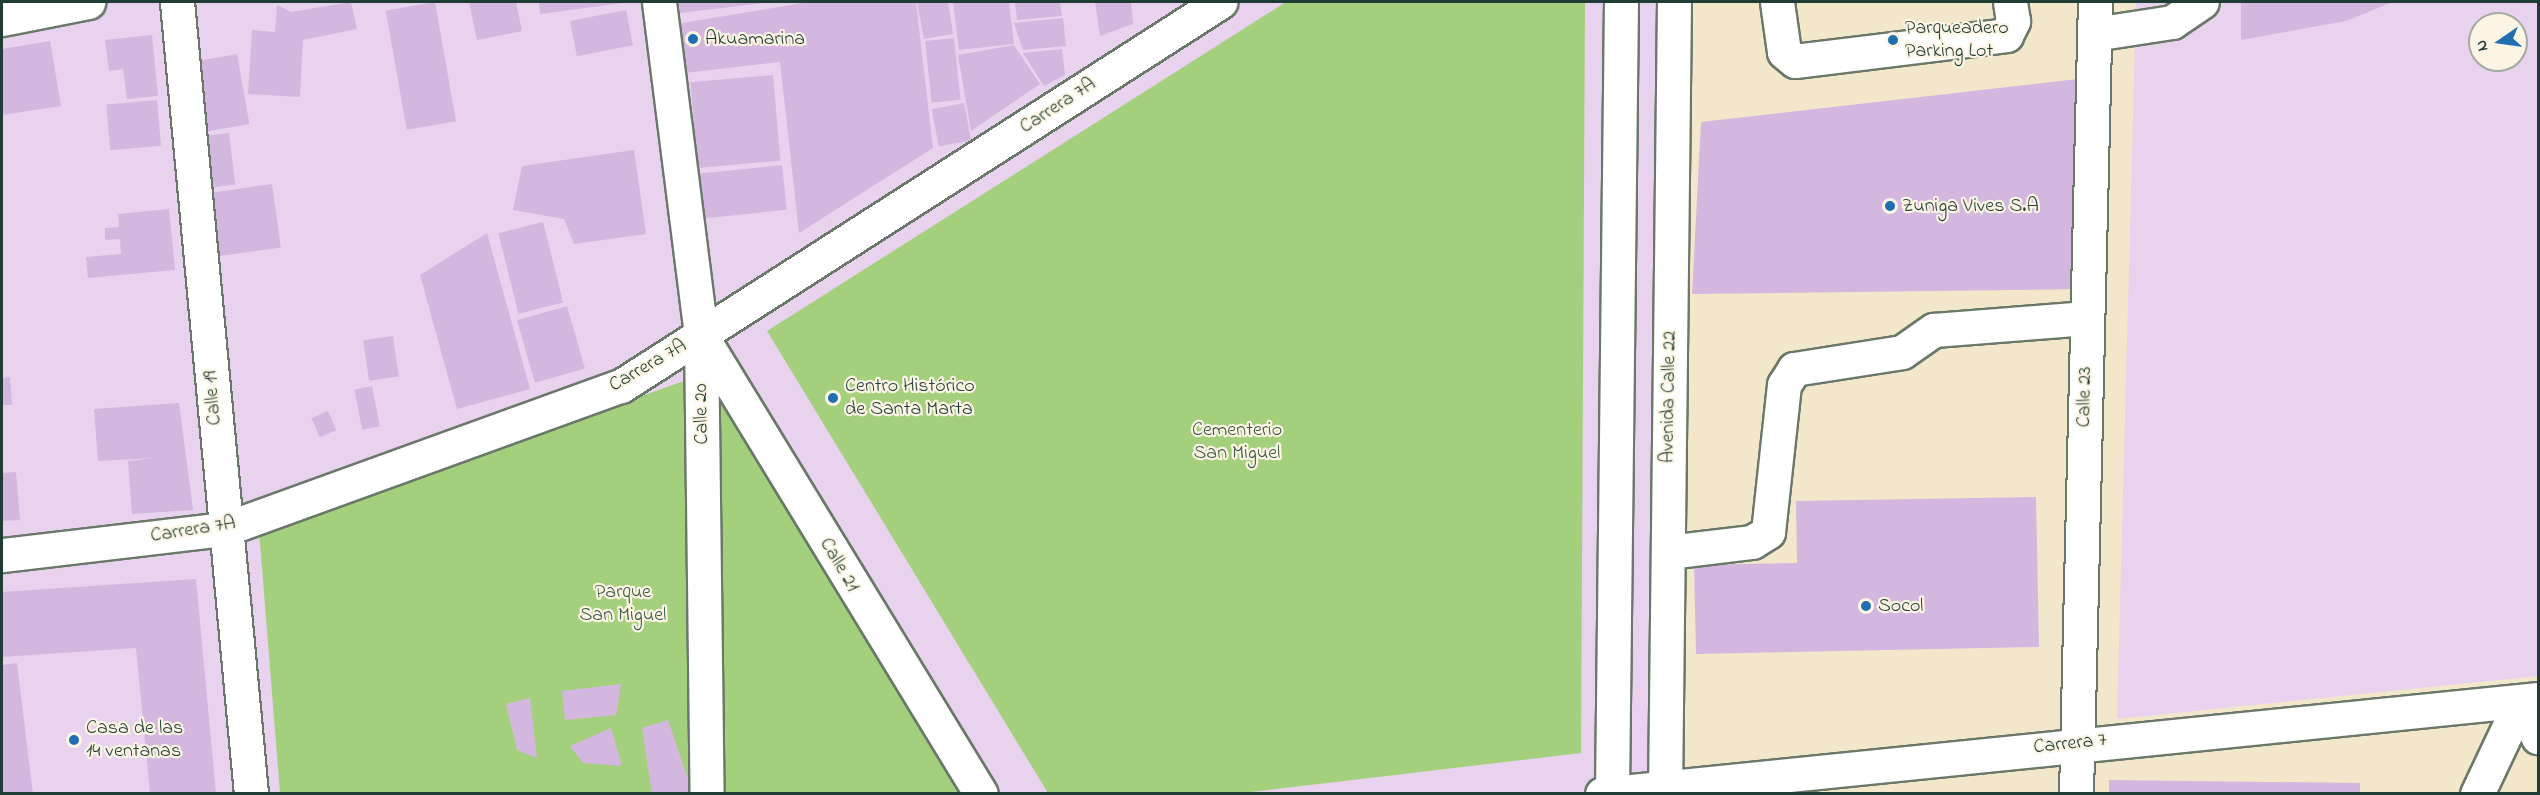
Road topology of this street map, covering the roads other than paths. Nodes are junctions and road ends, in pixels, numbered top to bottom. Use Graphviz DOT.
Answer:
graph roads {
  1 [pos="88,2"];
  2 [pos="177,2"];
  3 [pos="658,2"];
  4 [pos="1220,2"];
  5 [pos="1621,2"];
  6 [pos="1674,2"];
  7 [pos="1777,2"];
  8 [pos="2010,2"];
  9 [pos="2095,2"];
  10 [pos="2202,2"];
  11 [pos="2,19"];
  12 [pos="2094,34"];
  13 [pos="2087,318"];
  14 [pos="701,335"];
  15 [pos="225,529"];
  16 [pos="1668,552"];
  17 [pos="2,555"];
  18 [pos="2530,700"];
  19 [pos="2538,737"];
  20 [pos="2078,743"];
  21 [pos="1665,791"];
  22 [pos="1609,793"];
  23 [pos="251,794"];
  24 [pos="707,794"];
  25 [pos="981,794"];
  26 [pos="2076,794"];
  27 [pos="2476,794"];
  1 -- 11 [label="street"];
  2 -- 15 [label="street, Calle 19"];
  3 -- 14 [label="street, Calle 20"];
  4 -- 14 [label="street, Carrera 7A"];
  5 -- 22 [label="street"];
  6 -- 16 [label="street, Avenida Calle 22"];
  7 -- 8 [label="street"];
  9 -- 12 [label="street, Calle 23"];
  10 -- 12 [label="street"];
  12 -- 13 [label="street, Calle 23"];
  13 -- 16 [label="street"];
  13 -- 20 [label="street, Calle 23"];
  14 -- 15 [label="street, Carrera 7A"];
  14 -- 24 [label="street, Calle 20"];
  14 -- 25 [label="street, Calle 21"];
  15 -- 17 [label="street, Carrera 7A"];
  15 -- 23 [label="street, Calle 19"];
  16 -- 21 [label="street, Avenida Calle 22"];
  18 -- 19 [label="street"];
  18 -- 20 [label="street, Carrera 7"];
  18 -- 27 [label="street"];
  20 -- 21 [label="street, Carrera 7"];
  20 -- 26 [label="street, Calle 23"];
  21 -- 22 [label="street, Carrera 7"];
}
